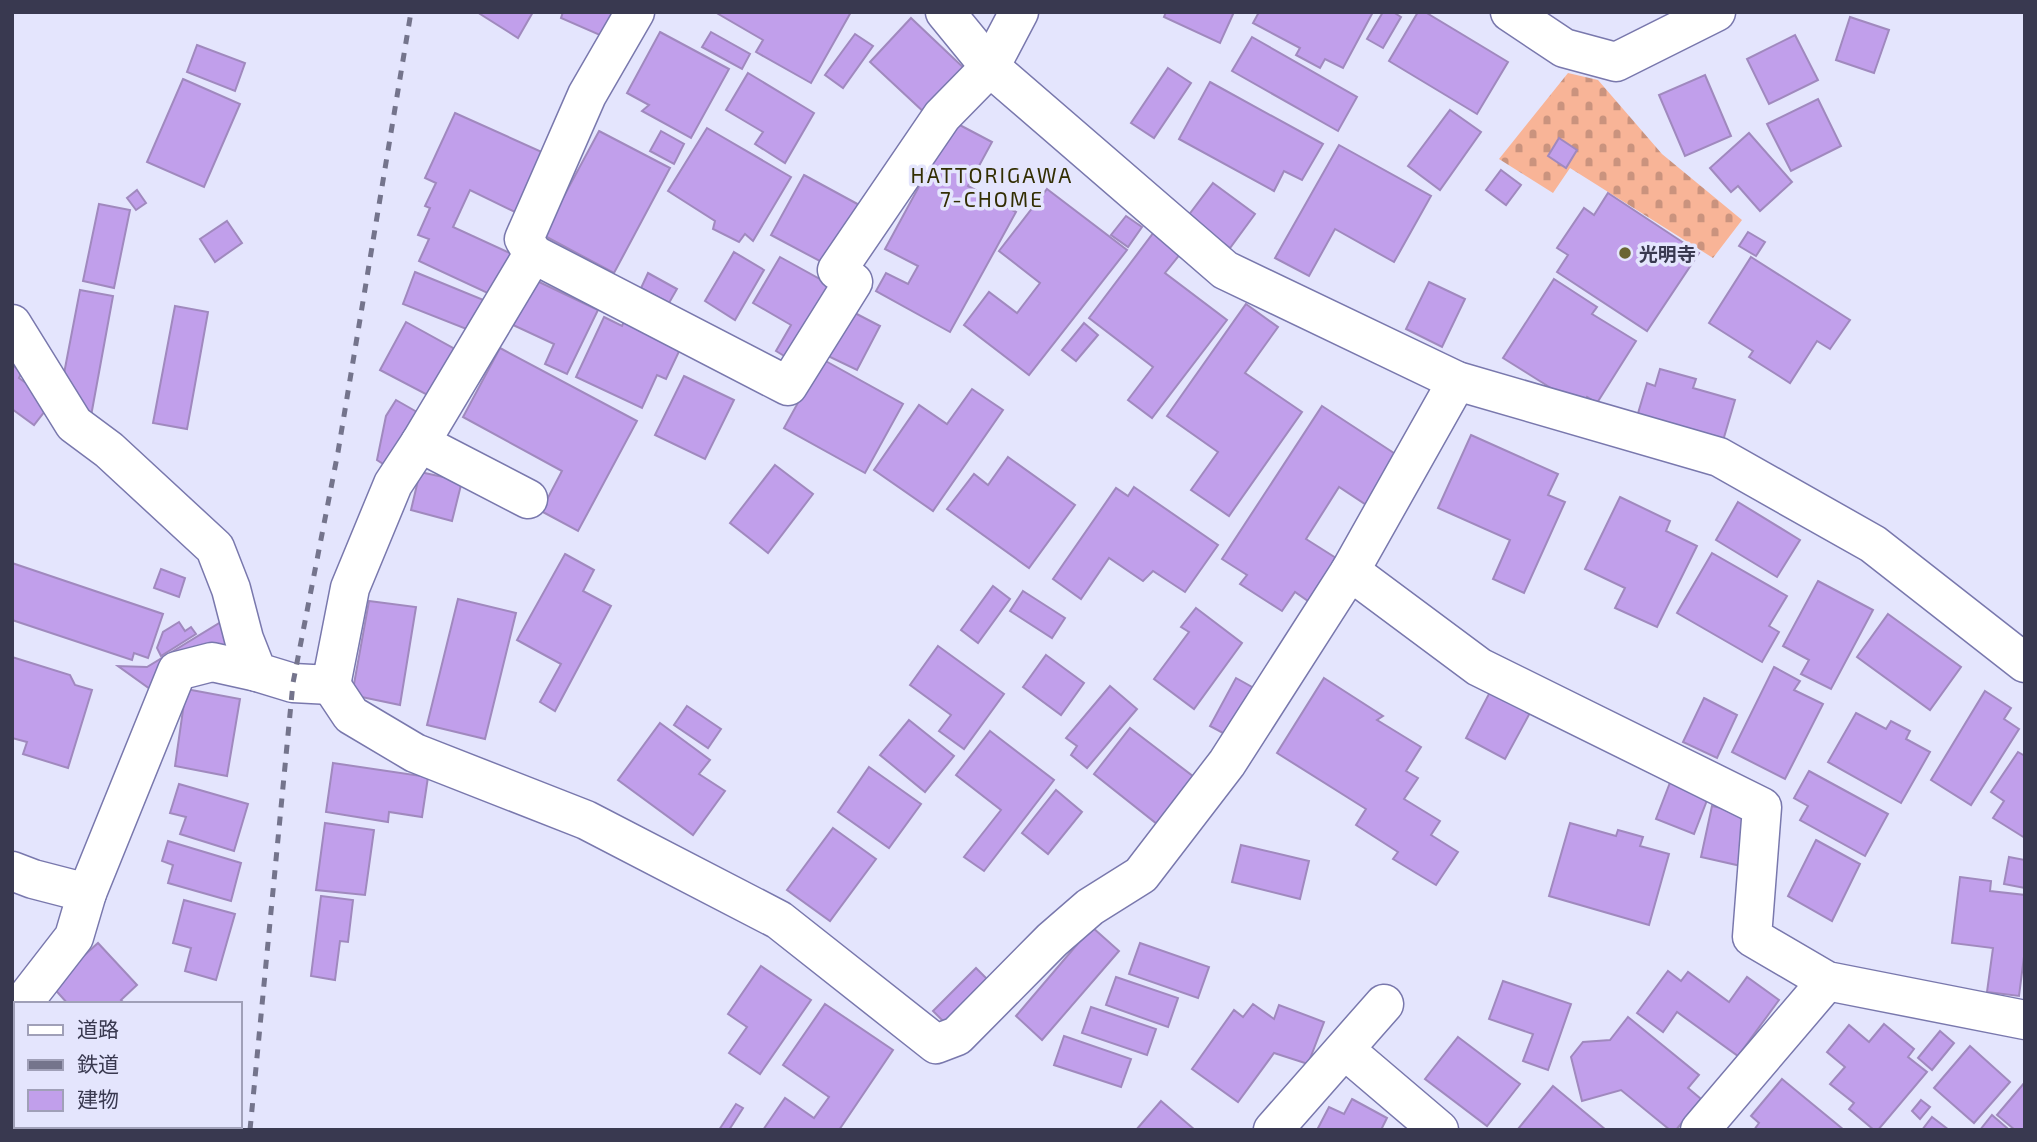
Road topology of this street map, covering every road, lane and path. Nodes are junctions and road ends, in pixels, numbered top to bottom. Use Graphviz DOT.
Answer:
graph roads {
  1 [pos="635,12"];
  2 [pos="945,12"];
  3 [pos="1019,12"];
  4 [pos="1510,12"];
  5 [pos="1716,12"];
  6 [pos="990,67"];
  7 [pos="533,254"];
  8 [pos="12,324"];
  9 [pos="1457,381"];
  10 [pos="420,443"];
  11 [pos="528,499"];
  12 [pos="1350,571"];
  13 [pos="2025,663"];
  14 [pos="257,672"];
  15 [pos="331,685"];
  16 [pos="12,871"];
  17 [pos="87,893"];
  18 [pos="1827,981"];
  19 [pos="24,1002"];
  20 [pos="1384,1004"];
  21 [pos="2025,1020"];
  22 [pos="1345,1050"];
  23 [pos="1273,1130"];
  24 [pos="1439,1130"];
  25 [pos="1700,1130"];
  1 -- 7 [label="street"];
  2 -- 6 [label="street"];
  3 -- 6 [label="street"];
  4 -- 5 [label="street"];
  6 -- 7 [label="street"];
  6 -- 9 [label="street"];
  7 -- 10 [label="street"];
  8 -- 14 [label="street"];
  9 -- 12 [label="street"];
  9 -- 13 [label="street"];
  10 -- 11 [label="street"];
  10 -- 15 [label="street"];
  12 -- 15 [label="street"];
  12 -- 18 [label="street"];
  14 -- 15 [label="street"];
  14 -- 17 [label="street"];
  16 -- 17 [label="street"];
  17 -- 19 [label="street"];
  18 -- 21 [label="street"];
  18 -- 25 [label="street"];
  20 -- 22 [label="street"];
  22 -- 23 [label="street"];
  22 -- 24 [label="street"];
}
